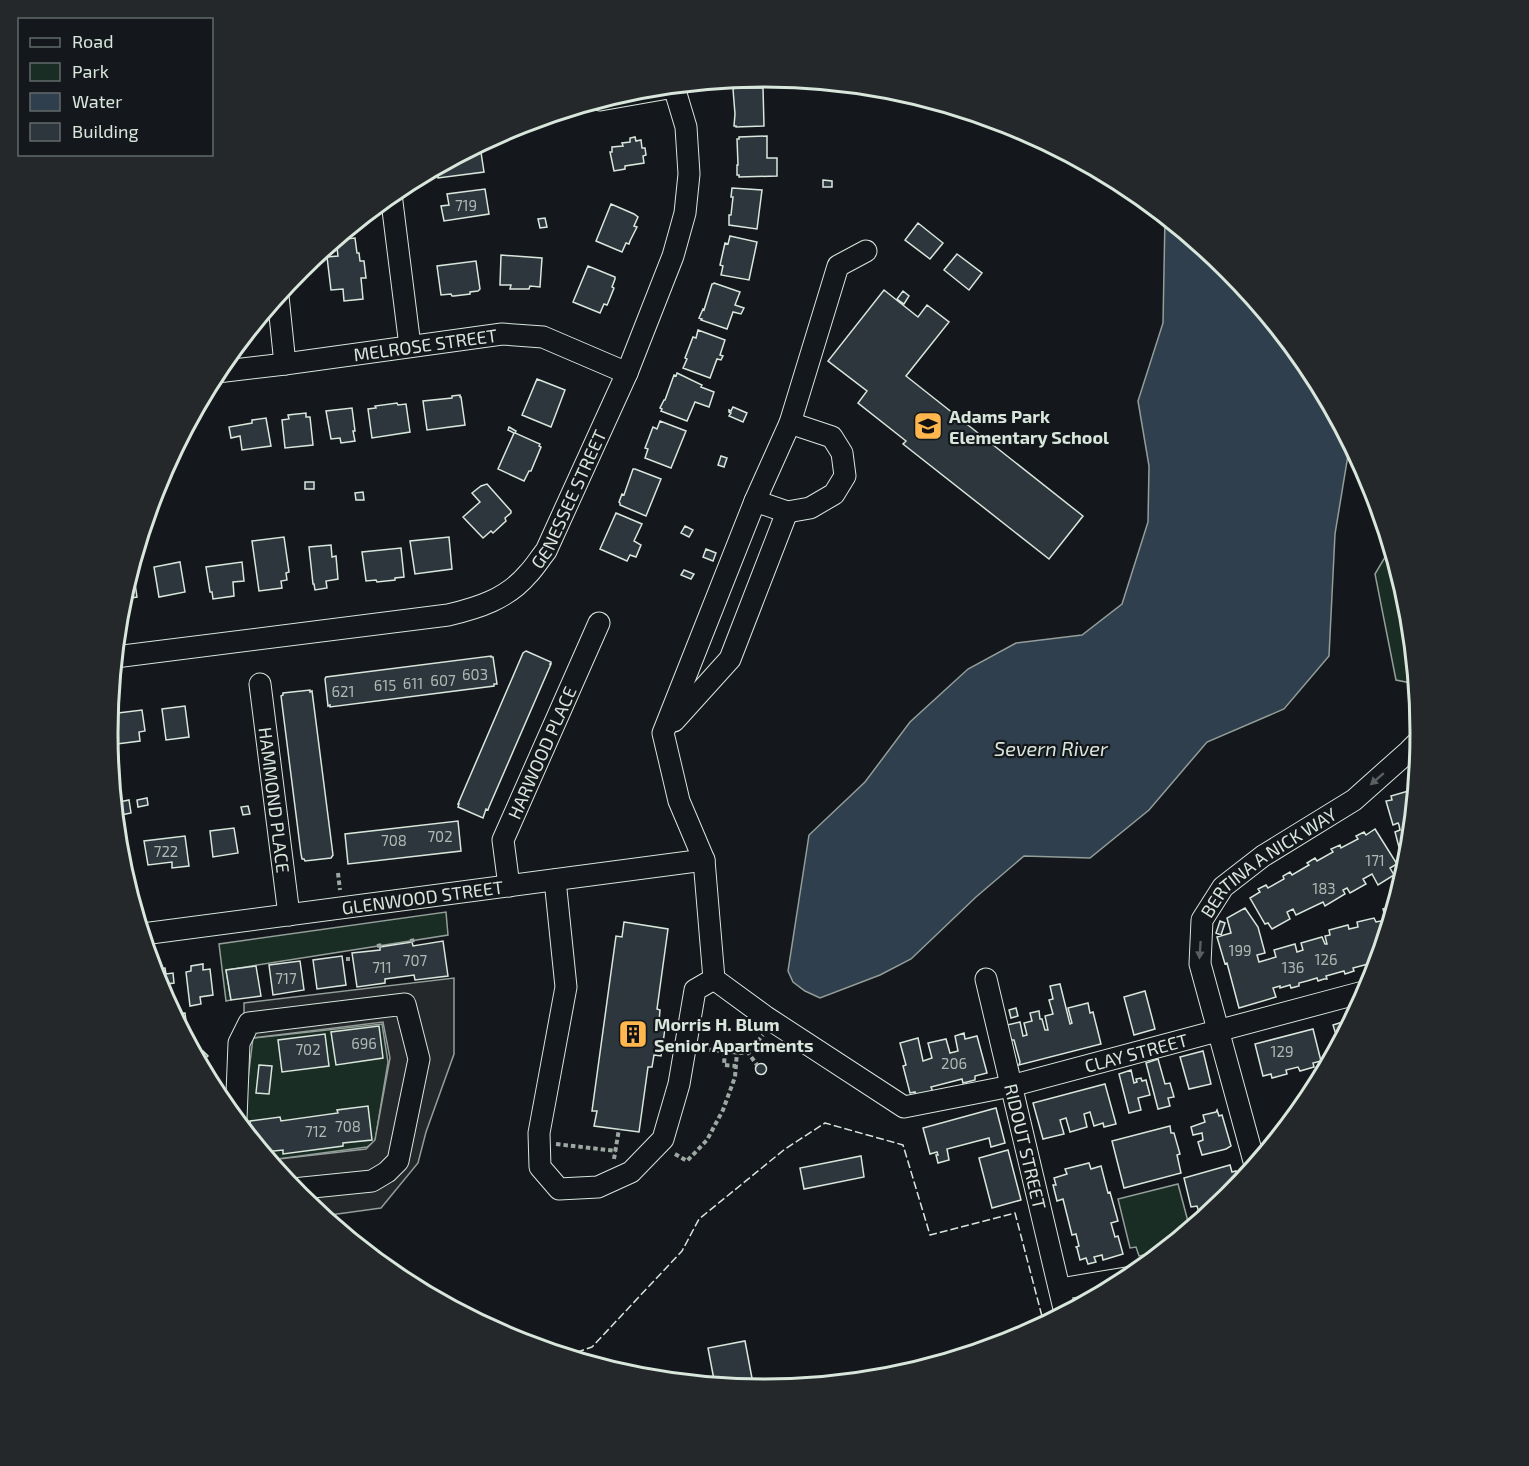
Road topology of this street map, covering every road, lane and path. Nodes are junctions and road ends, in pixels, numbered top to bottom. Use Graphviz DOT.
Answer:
graph roads {
  1 [pos="676,94"];
  2 [pos="392,205"];
  3 [pos="866,251"];
  4 [pos="279,307"];
  5 [pos="410,346"];
  6 [pos="285,364"];
  7 [pos="230,371"];
  8 [pos="627,373"];
  9 [pos="790,423"];
  10 [pos="755,501"];
  11 [pos="787,512"];
  12 [pos="599,623"];
  13 [pos="123,656"];
  14 [pos="260,684"];
  15 [pos="663,733"];
  16 [pos="1410,750"];
  17 [pos="704,860"];
  18 [pos="338,873"];
  19 [pos="555,880"];
  20 [pos="509,886"];
  21 [pos="340,893"];
  22 [pos="289,915"];
  23 [pos="151,933"];
  24 [pos="714,979"];
  25 [pos="986,979"];
  26 [pos="1355,994"];
  27 [pos="1218,1030"];
  28 [pos="763,1035"];
  29 [pos="698,1048"];
  30 [pos="747,1050"];
  31 [pos="725,1051"];
  32 [pos="737,1052"];
  33 [pos="757,1065"];
  34 [pos="736,1066"];
  35 [pos="1011,1086"];
  36 [pos="237,1105"];
  37 [pos="619,1130"];
  38 [pos="556,1144"];
  39 [pos="616,1151"];
  40 [pos="671,1151"];
  41 [pos="1253,1156"];
  42 [pos="613,1169"];
  43 [pos="306,1188"];
  44 [pos="1104,1282"];
  45 [pos="1060,1289"];
  46 [pos="1063,1305"];
  1 -- 8 [label="street, GENESSEE STREET"];
  2 -- 5 [label="street"];
  3 -- 9 [label="street"];
  4 -- 6 [label="street"];
  5 -- 6 [label="street, MELROSE STREET"];
  5 -- 8 [label="street, MELROSE STREET"];
  6 -- 7 [label="street, MELROSE STREET"];
  8 -- 13 [label="street, GENESSEE STREET"];
  9 -- 10 [label="street"];
  9 -- 11 [label="street"];
  10 -- 11 [label="street"];
  10 -- 15 [label="street"];
  11 -- 15 [label="street"];
  12 -- 20 [label="street, HARWOOD PLACE"];
  14 -- 22 [label="street, HAMMOND PLACE"];
  15 -- 17 [label="street"];
  16 -- 27 [label="street, BERTINA A NICK WAY, one-way"];
  17 -- 19 [label="street, GLENWOOD STREET"];
  17 -- 24 [label="street"];
  18 -- 21 [label="path"];
  19 -- 20 [label="street, GLENWOOD STREET"];
  19 -- 24 [label="street"];
  20 -- 22 [label="street, GLENWOOD STREET"];
  22 -- 23 [label="street, GLENWOOD STREET"];
  24 -- 35 [label="street, CLAY STREET"];
  25 -- 35 [label="street, RIDOUT STREET"];
  26 -- 27 [label="street, CLAY STREET"];
  27 -- 35 [label="street, CLAY STREET"];
  27 -- 41 [label="street, BERTINA A NICK WAY"];
  28 -- 30 [label="path"];
  29 -- 31 [label="path"];
  30 -- 32 [label="path"];
  30 -- 33 [label="path"];
  31 -- 32 [label="path"];
  31 -- 34 [label="path"];
  32 -- 34 [label="path"];
  34 -- 40 [label="path"];
  35 -- 45 [label="street, RIDOUT STREET"];
  36 -- 43 [label="street"];
  37 -- 39 [label="path"];
  38 -- 39 [label="path"];
  39 -- 42 [label="path"];
  44 -- 45 [label="street"];
  45 -- 46 [label="street, RIDOUT STREET"];
}
